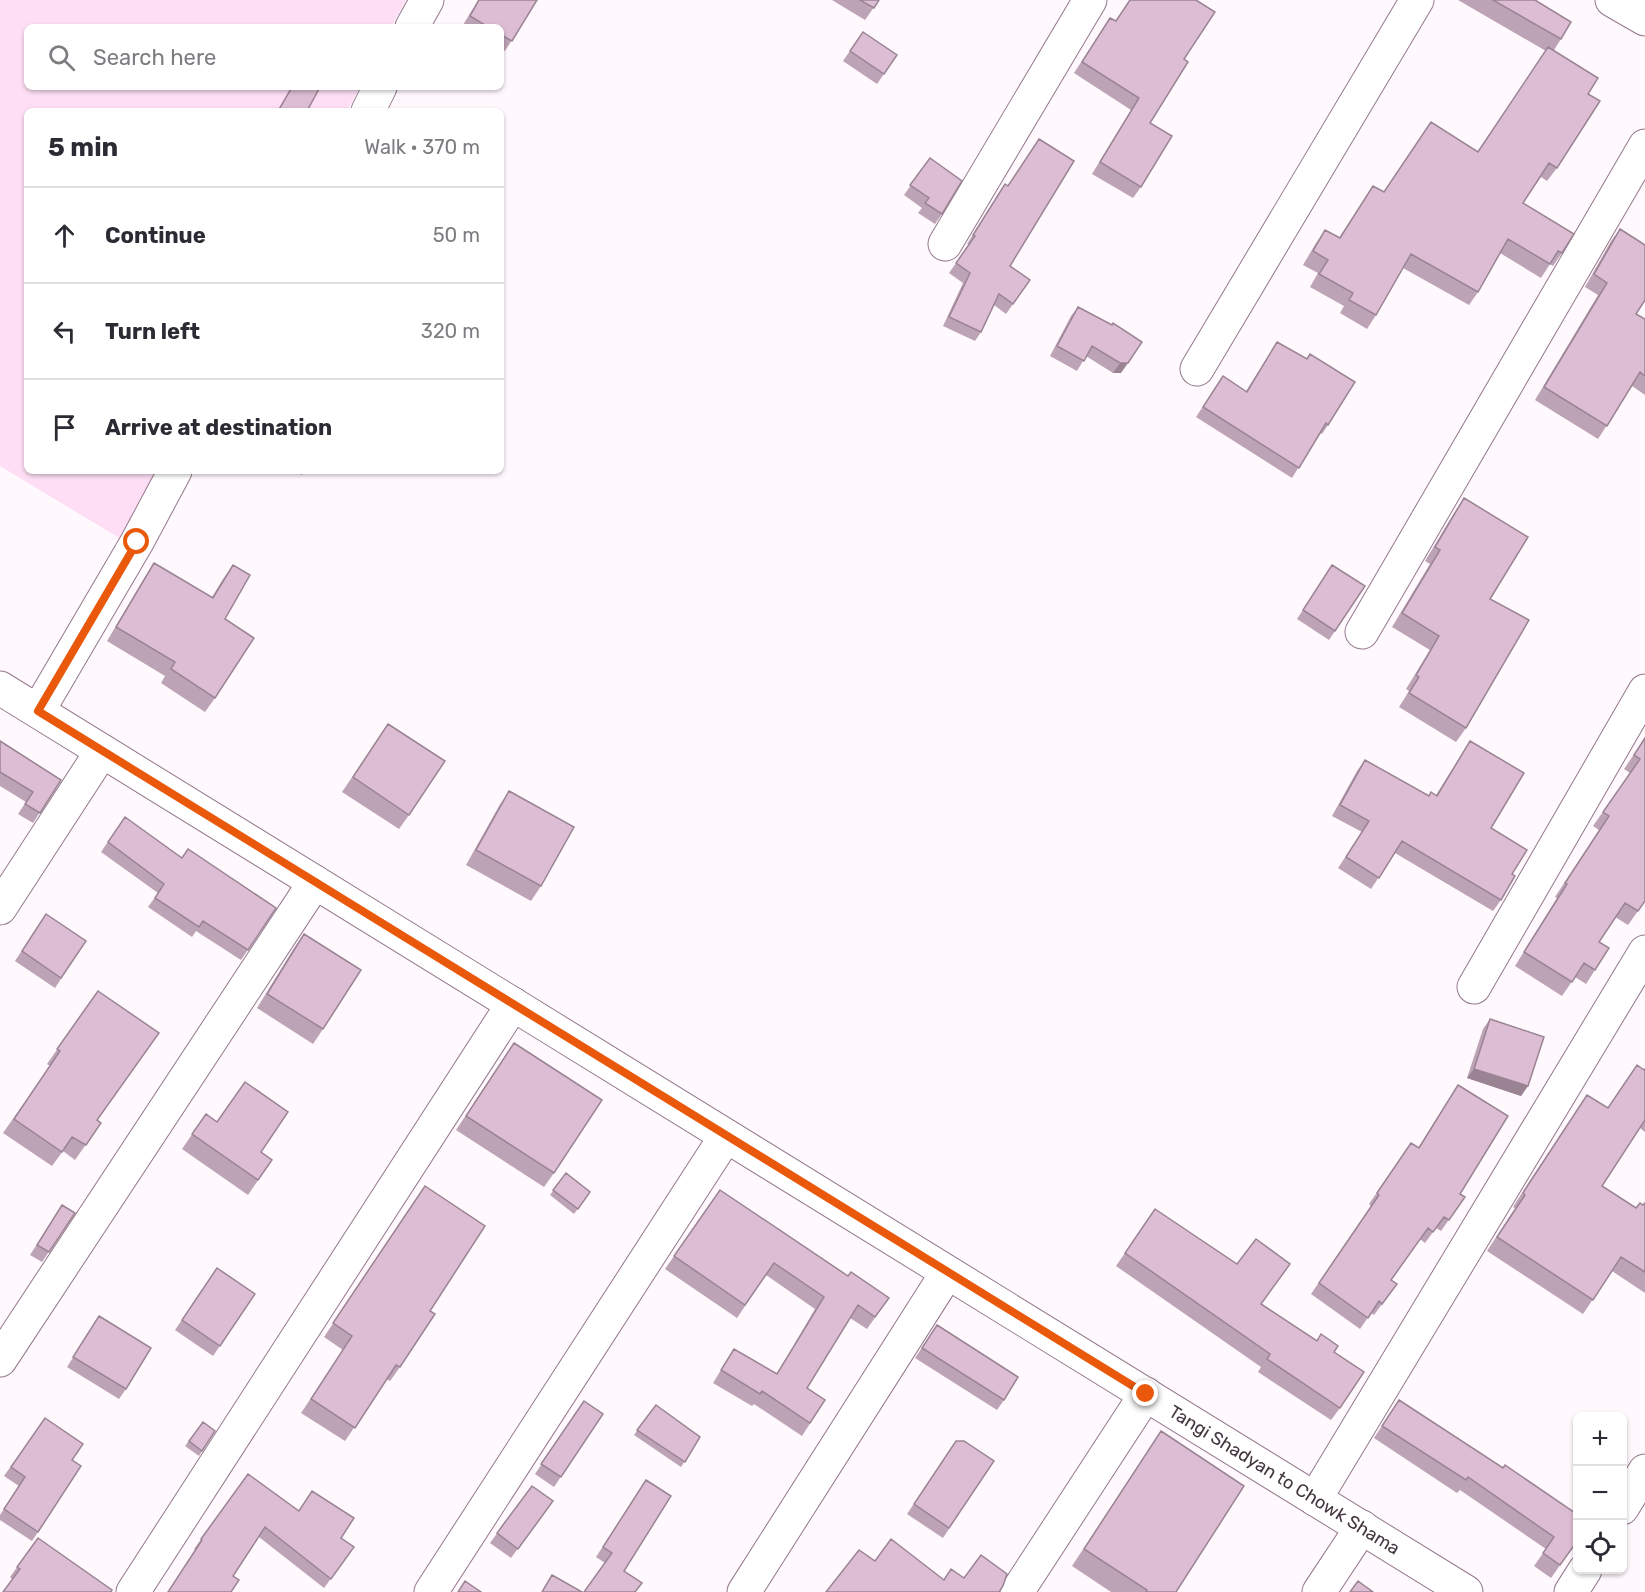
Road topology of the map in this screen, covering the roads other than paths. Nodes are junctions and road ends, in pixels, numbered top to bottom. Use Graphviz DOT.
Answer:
graph roads {
  1 [pos="427,0"];
  2 [pos="1090,0"];
  3 [pos="1417,0"];
  4 [pos="1612,0"];
  5 [pos="1645,19"];
  6 [pos="414,24"];
  7 [pos="378,90"];
  8 [pos="370,108"];
  9 [pos="1645,146"];
  10 [pos="945,244"];
  11 [pos="1197,369"];
  12 [pos="174,474"];
  13 [pos="1362,632"];
  14 [pos="0,688"];
  15 [pos="1645,692"];
  16 [pos="38,711"];
  17 [pos="102,751"];
  18 [pos="315,882"];
  19 [pos="0,908"];
  20 [pos="1645,952"];
  21 [pos="1474,987"];
  22 [pos="513,1004"];
  23 [pos="726,1136"];
  24 [pos="947,1273"];
  25 [pos="0,1360"];
  26 [pos="1146,1394"];
  27 [pos="1645,1471"];
  28 [pos="1315,1499"];
  29 [pos="1627,1501"];
  30 [pos="1362,1527"];
  31 [pos="1582,1574"];
  32 [pos="133,1592"];
  33 [pos="431,1592"];
  34 [pos="744,1592"];
  35 [pos="1017,1592"];
  36 [pos="1319,1592"];
  37 [pos="1467,1592"];
  38 [pos="1571,1592"];
  1 -- 6 [label="street"];
  2 -- 10 [label="street"];
  3 -- 11 [label="street"];
  4 -- 5 [label="street"];
  7 -- 8 [label="street"];
  9 -- 13 [label="street"];
  12 -- 16 [label="street"];
  14 -- 16 [label="street, Tangi Shadyan to Chowk Shama"];
  15 -- 21 [label="street"];
  16 -- 17 [label="street, Tangi Shadyan to Chowk Shama"];
  17 -- 18 [label="street, Tangi Shadyan to Chowk Shama"];
  17 -- 19 [label="street"];
  18 -- 22 [label="street, Tangi Shadyan to Chowk Shama"];
  18 -- 25 [label="street"];
  20 -- 28 [label="street"];
  22 -- 23 [label="street, Tangi Shadyan to Chowk Shama"];
  22 -- 32 [label="street"];
  23 -- 24 [label="street, Tangi Shadyan to Chowk Shama"];
  23 -- 33 [label="street"];
  24 -- 26 [label="street, Tangi Shadyan to Chowk Shama"];
  24 -- 34 [label="street"];
  26 -- 28 [label="street, Tangi Shadyan to Chowk Shama"];
  26 -- 35 [label="street"];
  27 -- 29 [label="street"];
  28 -- 30 [label="street, Tangi Shadyan to Chowk Shama"];
  30 -- 36 [label="street"];
  30 -- 37 [label="street, Tangi Shadyan to Chowk Shama"];
  31 -- 38 [label="street"];
}
